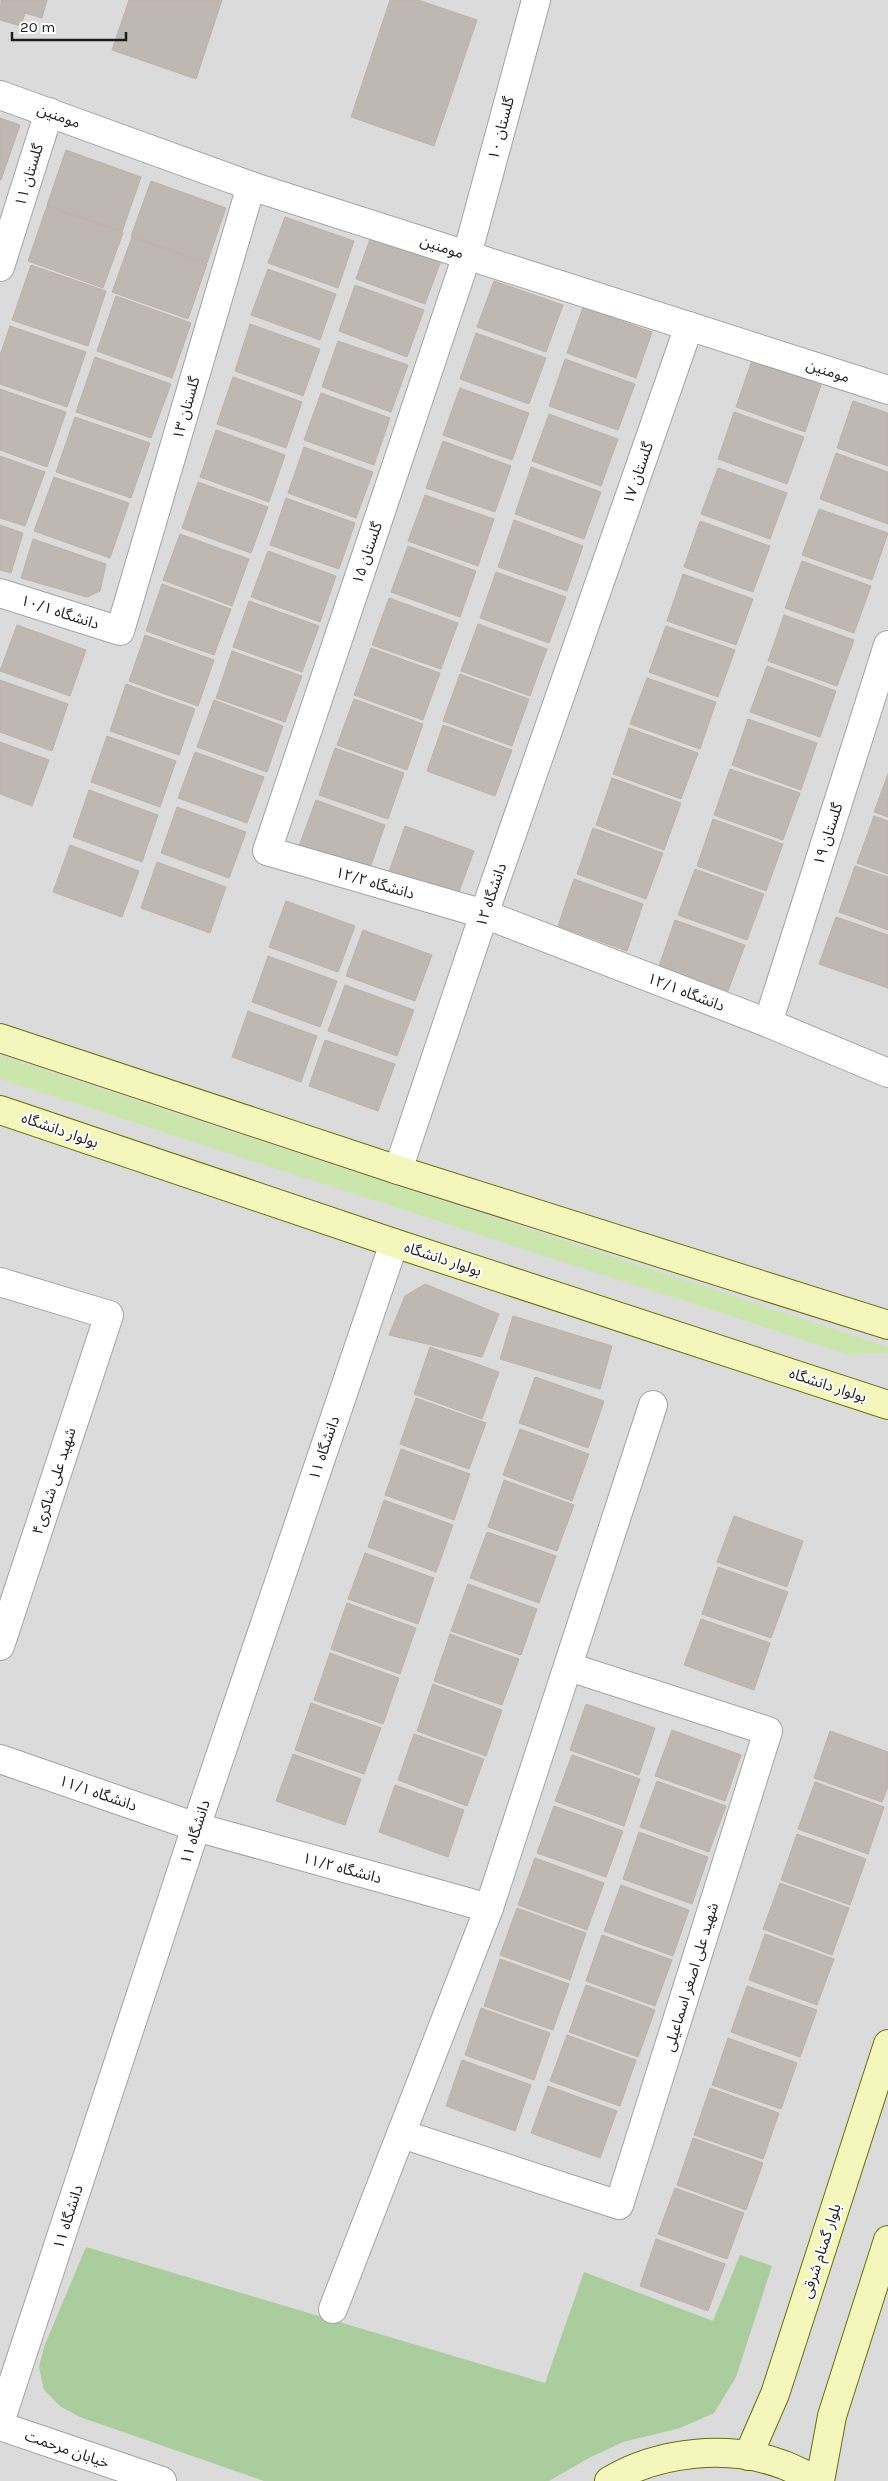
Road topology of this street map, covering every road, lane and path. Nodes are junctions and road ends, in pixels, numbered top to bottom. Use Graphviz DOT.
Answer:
graph roads {
  1 [pos="536,0"];
  2 [pos="0,95"];
  3 [pos="49,112"];
  4 [pos="251,186"];
  5 [pos="467,255"];
  6 [pos="0,267"];
  7 [pos="689,326"];
  8 [pos="888,390"];
  9 [pos="0,593"];
  10 [pos="587,620"];
  11 [pos="120,631"];
  12 [pos="888,646"];
  13 [pos="267,851"];
  14 [pos="484,914"];
  15 [pos="768,1024"];
  16 [pos="0,1038"];
  17 [pos="888,1073"];
  18 [pos="0,1110"];
  19 [pos="398,1170"];
  20 [pos="394,1243"];
  21 [pos="0,1282"];
  22 [pos="888,1325"];
  23 [pos="653,1405"];
  24 [pos="888,1405"];
  25 [pos="0,1646"];
  26 [pos="569,1667"];
  27 [pos="0,1759"];
  28 [pos="196,1827"];
  29 [pos="489,1908"];
  30 [pos="888,2044"];
  31 [pos="402,2134"];
  32 [pos="888,2240"];
  33 [pos="334,2309"];
  34 [pos="0,2422"];
  35 [pos="0,2426"];
  36 [pos="748,2456"];
  37 [pos="162,2481"];
  38 [pos="609,2481"];
  39 [pos="820,2481"];
  1 -- 5 [label="street, گلستان ۱۰"];
  2 -- 3 [label="street, مومنین"];
  3 -- 4 [label="street, مومنین"];
  3 -- 6 [label="street, گلستان ۱۱"];
  4 -- 5 [label="street, مومنین"];
  4 -- 11 [label="street, گلستان ۱۳"];
  5 -- 7 [label="street, مومنین"];
  5 -- 13 [label="street, گلستان ۱۵"];
  7 -- 8 [label="street, مومنین"];
  7 -- 10 [label="street, گلستان ۱۷"];
  9 -- 11 [label="street, دانشگاه ۱۰/۱"];
  10 -- 14 [label="street, دانشگاه ۱۲"];
  12 -- 15 [label="street, گلستان ۱۹"];
  13 -- 14 [label="street, دانشگاه ۱۲/۲"];
  14 -- 15 [label="street, دانشگاه ۱۲/۱"];
  14 -- 19 [label="street, دانشگاه ۱۲"];
  15 -- 17 [label="street, دانشگاه ۱۲/۱"];
  16 -- 19 [label="main road"];
  18 -- 20 [label="main road, بولوار دانشگاه"];
  19 -- 22 [label="main road"];
  20 -- 24 [label="main road, بولوار دانشگاه"];
  20 -- 28 [label="street, دانشگاه ۱۱"];
  21 -- 25 [label="street, شهید علی شاکری۴"];
  23 -- 26 [label="street"];
  26 -- 29 [label="street"];
  26 -- 31 [label="street, شهید علی اصغر اسماعیلی"];
  27 -- 28 [label="street, دانشگاه ۱۱/۱"];
  28 -- 29 [label="street, دانشگاه ۱۱/۲"];
  28 -- 34 [label="street, دانشگاه ۱۱"];
  29 -- 31 [label="street"];
  30 -- 36 [label="main road, بلوار گمنام شرقی"];
  31 -- 33 [label="street"];
  32 -- 39 [label="main road"];
  35 -- 37 [label="street, خیابان مرحمت"];
  36 -- 38 [label="main road"];
  36 -- 39 [label="main road"];
}
